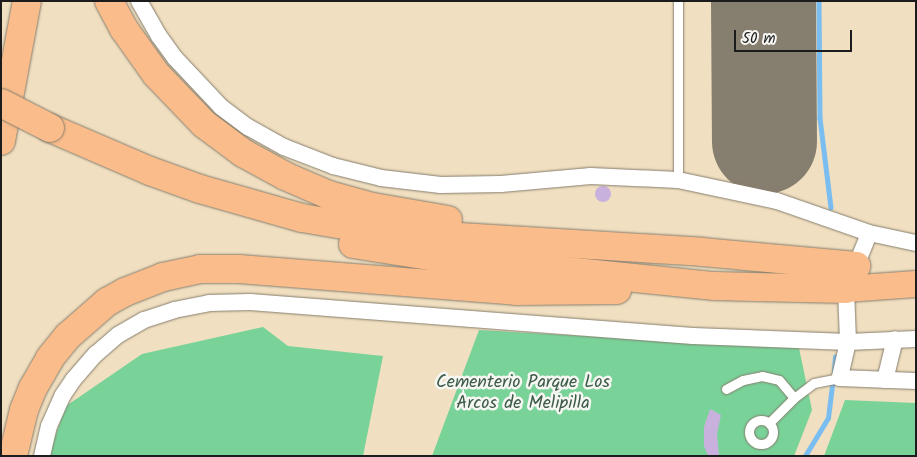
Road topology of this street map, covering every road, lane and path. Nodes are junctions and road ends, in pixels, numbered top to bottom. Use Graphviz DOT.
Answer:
graph roads {
  1 [pos="27,1"];
  2 [pos="109,1"];
  3 [pos="139,1"];
  4 [pos="678,1"];
  5 [pos="1,103"];
  6 [pos="1,115"];
  7 [pos="50,133"];
  8 [pos="1,142"];
  9 [pos="678,180"];
  10 [pos="869,233"];
  11 [pos="916,243"];
  12 [pos="702,252"];
  13 [pos="916,274"];
  14 [pos="851,278"];
  15 [pos="916,284"];
  16 [pos="715,286"];
  17 [pos="916,339"];
  18 [pos="896,340"];
  19 [pos="848,342"];
  20 [pos="840,378"];
  21 [pos="885,380"];
  22 [pos="916,381"];
  23 [pos="726,390"];
  24 [pos="794,398"];
  25 [pos="769,423"];
  26 [pos="13,456"];
  27 [pos="42,456"];
  1 -- 8 [label="highway"];
  2 -- 12 [label="highway"];
  3 -- 9 [label="street"];
  4 -- 9 [label="lane"];
  5 -- 7 [label="highway, bridge"];
  6 -- 7 [label="highway"];
  7 -- 12 [label="highway"];
  7 -- 16 [label="highway"];
  9 -- 10 [label="street"];
  10 -- 11 [label="street"];
  10 -- 14 [label="street"];
  12 -- 14 [label="highway"];
  13 -- 14 [label="main road"];
  14 -- 15 [label="main road"];
  14 -- 16 [label="highway"];
  14 -- 19 [label="street"];
  16 -- 26 [label="highway"];
  17 -- 18 [label="street"];
  18 -- 19 [label="street"];
  18 -- 21 [label="street"];
  19 -- 20 [label="street"];
  19 -- 27 [label="street"];
  20 -- 21 [label="street"];
  20 -- 24 [label="lane"];
  21 -- 22 [label="street"];
  23 -- 24 [label="lane"];
  24 -- 25 [label="lane"];
}
